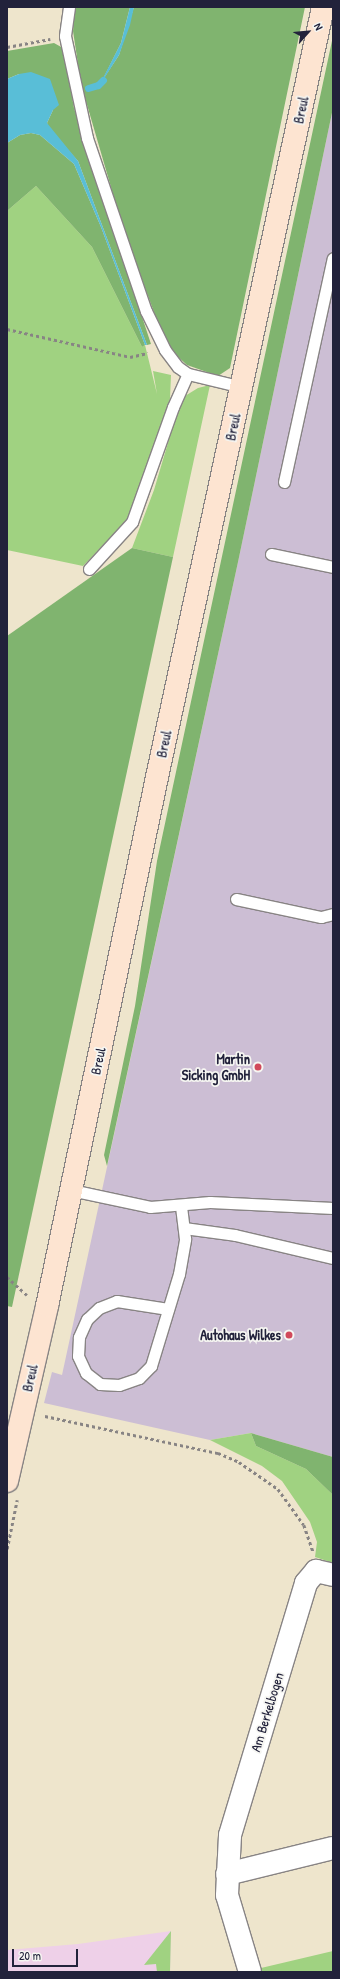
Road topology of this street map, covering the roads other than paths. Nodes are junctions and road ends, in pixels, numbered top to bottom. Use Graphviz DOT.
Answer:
graph roads {
  1 [pos="69,7"];
  2 [pos="323,7"];
  3 [pos="333,258"];
  4 [pos="188,374"];
  5 [pos="242,387"];
  6 [pos="284,482"];
  7 [pos="271,554"];
  8 [pos="333,567"];
  9 [pos="89,569"];
  10 [pos="236,899"];
  11 [pos="333,914"];
  12 [pos="71,1190"];
  13 [pos="181,1205"];
  14 [pos="333,1208"];
  15 [pos="184,1228"];
  16 [pos="333,1258"];
  17 [pos="168,1309"];
  18 [pos="7,1481"];
  19 [pos="325,1573"];
  20 [pos="333,1848"];
  21 [pos="227,1874"];
  22 [pos="250,1972"];
  1 -- 4 [label="lane"];
  2 -- 5 [label="main road, Breul"];
  3 -- 6 [label="lane"];
  4 -- 5 [label="lane"];
  4 -- 9 [label="lane"];
  5 -- 12 [label="main road, Breul"];
  7 -- 8 [label="lane"];
  10 -- 11 [label="lane"];
  12 -- 13 [label="lane"];
  12 -- 18 [label="main road, Breul"];
  13 -- 14 [label="lane"];
  13 -- 15 [label="lane"];
  15 -- 16 [label="lane"];
  15 -- 17 [label="lane"];
  17 -- 17 [label="lane"];
  19 -- 21 [label="street, Am Berkelbogen"];
  20 -- 21 [label="street"];
  21 -- 22 [label="street, Am Berkelbogen"];
}
